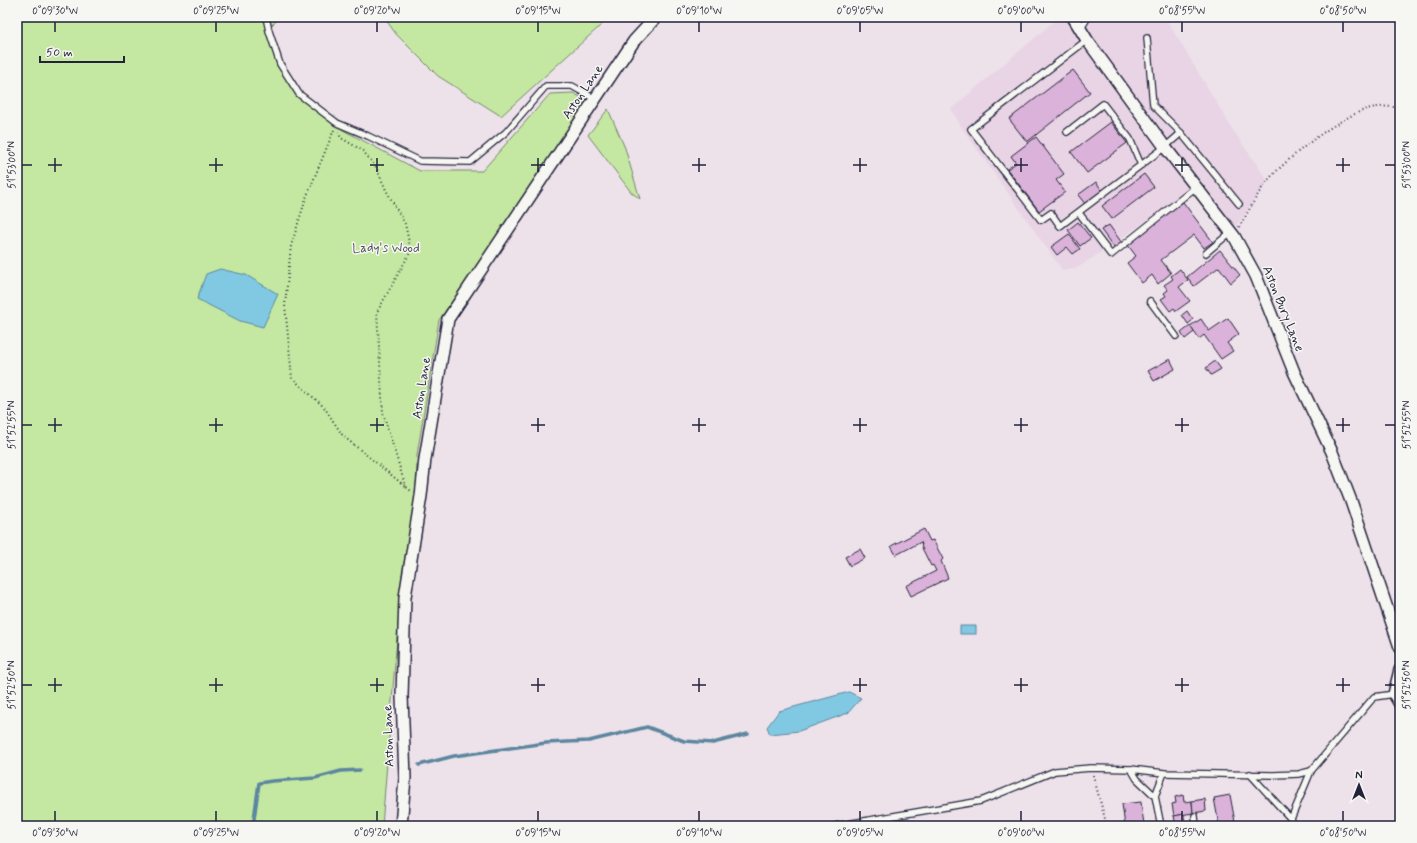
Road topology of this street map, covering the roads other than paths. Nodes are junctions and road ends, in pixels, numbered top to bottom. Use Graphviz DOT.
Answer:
graph roads {
  1 [pos="266,17"];
  2 [pos="656,17"];
  3 [pos="1073,17"];
  4 [pos="1088,17"];
  5 [pos="1080,30"];
  6 [pos="1147,38"];
  7 [pos="1086,40"];
  8 [pos="595,99"];
  9 [pos="1067,132"];
  10 [pos="1181,133"];
  11 [pos="1165,147"];
  12 [pos="1140,165"];
  13 [pos="1196,188"];
  14 [pos="1239,204"];
  15 [pos="1079,213"];
  16 [pos="1232,234"];
  17 [pos="1206,253"];
  18 [pos="1150,301"];
  19 [pos="1176,336"];
  20 [pos="1400,647"];
  21 [pos="1400,670"];
  22 [pos="1394,694"];
  23 [pos="1400,704"];
  24 [pos="1131,770"];
  25 [pos="1311,771"];
  26 [pos="1164,773"];
  27 [pos="1250,774"];
  28 [pos="1155,796"];
  29 [pos="1195,816"];
  30 [pos="1291,819"];
  31 [pos="401,826"];
  32 [pos="835,826"];
  33 [pos="1161,826"];
  34 [pos="1196,826"];
  35 [pos="1293,826"];
  1 -- 8 [label="lane"];
  2 -- 8 [label="street, Aston Lane"];
  3 -- 5 [label="street, Aston Bury Lane"];
  4 -- 5 [label="lane"];
  5 -- 7 [label="street, Aston Bury Lane"];
  6 -- 10 [label="lane"];
  7 -- 11 [label="street, Aston Bury Lane"];
  7 -- 15 [label="lane"];
  8 -- 31 [label="street, Aston Lane"];
  9 -- 12 [label="lane"];
  10 -- 11 [label="lane"];
  10 -- 14 [label="lane"];
  11 -- 12 [label="lane"];
  11 -- 13 [label="street, Aston Bury Lane"];
  12 -- 15 [label="lane"];
  13 -- 15 [label="lane"];
  13 -- 16 [label="street, Aston Bury Lane"];
  16 -- 17 [label="lane"];
  16 -- 20 [label="street, Aston Bury Lane"];
  18 -- 19 [label="lane"];
  21 -- 22 [label="street"];
  22 -- 23 [label="street"];
  22 -- 25 [label="lane"];
  24 -- 26 [label="lane"];
  24 -- 28 [label="lane"];
  24 -- 32 [label="lane"];
  25 -- 27 [label="lane"];
  25 -- 30 [label="lane"];
  26 -- 27 [label="lane"];
  26 -- 28 [label="lane"];
  27 -- 30 [label="lane"];
  28 -- 33 [label="lane"];
  29 -- 34 [label="lane"];
  30 -- 35 [label="lane"];
}
